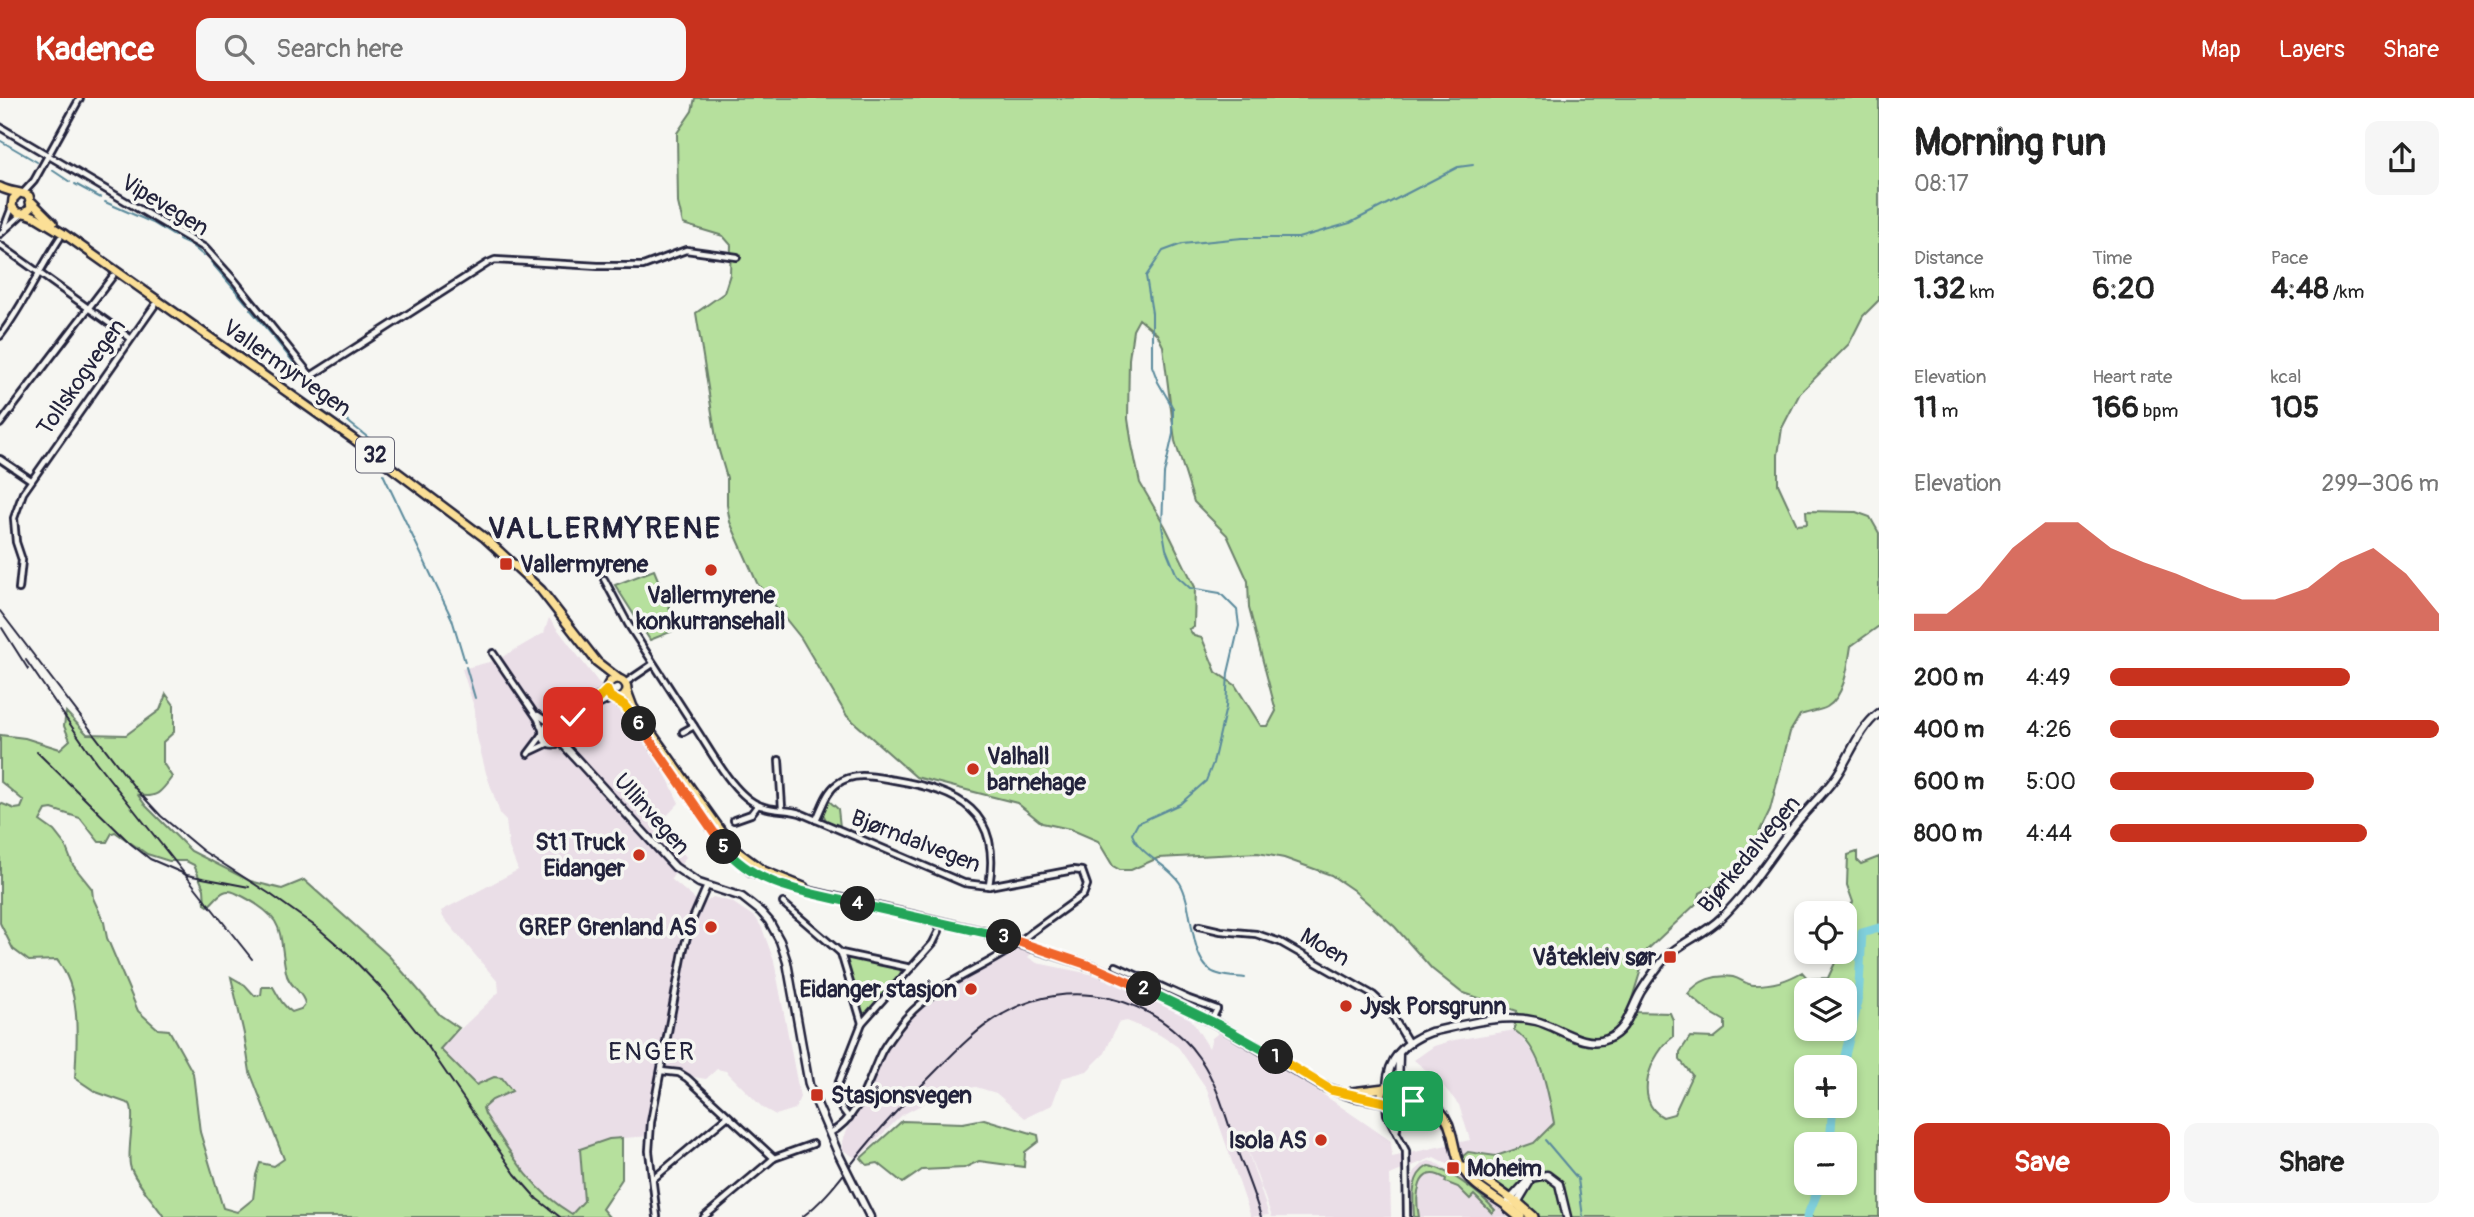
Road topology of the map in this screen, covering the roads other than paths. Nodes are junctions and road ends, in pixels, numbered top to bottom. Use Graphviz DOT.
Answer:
graph roads {
  1 [pos="80,98"];
  2 [pos="0,127"];
  3 [pos="49,156"];
  4 [pos="34,181"];
  5 [pos="0,189"];
  6 [pos="20,194"];
  7 [pos="31,201"];
  8 [pos="12,206"];
  9 [pos="24,214"];
  10 [pos="4,229"];
  11 [pos="0,234"];
  12 [pos="62,236"];
  13 [pos="0,245"];
  14 [pos="737,257"];
  15 [pos="38,272"];
  16 [pos="113,276"];
  17 [pos="155,305"];
  18 [pos="88,307"];
  19 [pos="0,336"];
  20 [pos="130,338"];
  21 [pos="0,424"];
  22 [pos="0,458"];
  23 [pos="31,480"];
  24 [pos="604,579"];
  25 [pos="19,590"];
  26 [pos="494,653"];
  27 [pos="597,662"];
  28 [pos="654,663"];
  29 [pos="624,684"];
  30 [pos="607,688"];
  31 [pos="614,699"];
  32 [pos="533,711"];
  33 [pos="1879,712"];
  34 [pos="554,724"];
  35 [pos="694,726"];
  36 [pos="683,732"];
  37 [pos="543,733"];
  38 [pos="561,737"];
  39 [pos="549,743"];
  40 [pos="779,760"];
  41 [pos="758,805"];
  42 [pos="782,808"];
  43 [pos="734,820"];
  44 [pos="816,820"];
  45 [pos="736,856"];
  46 [pos="707,886"];
  47 [pos="989,886"];
  48 [pos="783,902"];
  49 [pos="1199,926"];
  50 [pos="939,930"];
  51 [pos="841,953"];
  52 [pos="1116,966"];
  53 [pos="911,968"];
  54 [pos="1211,1021"];
  55 [pos="862,1023"];
  56 [pos="1408,1042"];
  57 [pos="1399,1053"];
  58 [pos="661,1071"];
  59 [pos="1386,1087"];
  60 [pos="1399,1088"];
  61 [pos="1341,1092"];
  62 [pos="1385,1103"];
  63 [pos="1398,1103"];
  64 [pos="1436,1107"];
  65 [pos="727,1117"];
  66 [pos="849,1118"];
  67 [pos="1397,1130"];
  68 [pos="829,1133"];
  69 [pos="813,1144"];
  70 [pos="774,1158"];
  71 [pos="652,1179"];
  72 [pos="1511,1202"];
  73 [pos="867,1216"];
  74 [pos="657,1217"];
  75 [pos="704,1217"];
  76 [pos="1407,1217"];
  77 [pos="1520,1217"];
  78 [pos="1533,1217"];
  79 [pos="1567,1217"];
  1 -- 3 [label="street"];
  2 -- 3 [label="street, Vipevegen"];
  3 -- 4 [label="street"];
  3 -- 14 [label="street, Vipevegen"];
  4 -- 6 [label="street"];
  4 -- 7 [label="street"];
  5 -- 6 [label="main road, 32"];
  5 -- 8 [label="main road, 32"];
  6 -- 7 [label="main road, 32"];
  6 -- 8 [label="main road"];
  7 -- 9 [label="main road"];
  7 -- 12 [label="main road, Vallermyrvegen / 32"];
  8 -- 9 [label="main road, 32"];
  8 -- 10 [label="street"];
  9 -- 10 [label="street"];
  9 -- 12 [label="main road, Vallermyrvegen / 32"];
  10 -- 11 [label="street"];
  12 -- 15 [label="street"];
  12 -- 27 [label="main road, Vallermyrvegen / 32"];
  13 -- 15 [label="street"];
  15 -- 18 [label="street"];
  15 -- 19 [label="street"];
  16 -- 18 [label="street"];
  17 -- 20 [label="street, Tollskogvegen"];
  18 -- 20 [label="street"];
  18 -- 21 [label="street"];
  20 -- 23 [label="street, Tollskogvegen"];
  22 -- 23 [label="street"];
  23 -- 25 [label="street, Tollskogvegen"];
  24 -- 28 [label="street"];
  26 -- 32 [label="street"];
  27 -- 29 [label="main road, Vallermyrvegen / 32"];
  27 -- 30 [label="main road, Vallermyrvegen / 32"];
  28 -- 29 [label="street"];
  28 -- 35 [label="street"];
  29 -- 30 [label="main road"];
  29 -- 31 [label="main road"];
  29 -- 45 [label="main road, Vallermyrvegen / 32"];
  30 -- 31 [label="main road, Vallermyrvegen / 32"];
  30 -- 34 [label="main road"];
  31 -- 38 [label="main road"];
  31 -- 45 [label="main road, Vallermyrvegen / 32"];
  32 -- 34 [label="street, Ullinvegen"];
  32 -- 37 [label="street"];
  33 -- 56 [label="main road, Bjørkedalvegen"];
  34 -- 37 [label="main road"];
  34 -- 38 [label="main road, Ullinvegen"];
  35 -- 36 [label="street"];
  35 -- 41 [label="street"];
  37 -- 39 [label="main road"];
  37 -- 39 [label="street"];
  38 -- 39 [label="main road"];
  38 -- 46 [label="main road, Ullinvegen"];
  40 -- 42 [label="street"];
  41 -- 42 [label="street, Bjørndalvegen"];
  41 -- 43 [label="street"];
  42 -- 44 [label="street, Bjørndalvegen"];
  44 -- 47 [label="street, Bjørndalvegen"];
  44 -- 47 [label="street"];
  45 -- 54 [label="main road, 32"];
  46 -- 58 [label="street"];
  46 -- 68 [label="main road, Ullinvegen"];
  47 -- 66 [label="street, Bjørndalvegen, bridge"];
  48 -- 51 [label="street"];
  49 -- 56 [label="street, Moen"];
  50 -- 53 [label="street"];
  51 -- 53 [label="street"];
  51 -- 55 [label="street"];
  52 -- 54 [label="street"];
  53 -- 55 [label="street"];
  54 -- 61 [label="main road, 32"];
  55 -- 66 [label="street"];
  56 -- 57 [label="main road"];
  57 -- 59 [label="main road"];
  57 -- 60 [label="main road"];
  58 -- 65 [label="street"];
  58 -- 71 [label="street"];
  59 -- 60 [label="main road, 32"];
  59 -- 61 [label="main road, 32"];
  59 -- 62 [label="main road"];
  60 -- 63 [label="main road"];
  60 -- 64 [label="main road, 32"];
  61 -- 62 [label="main road, 32"];
  62 -- 63 [label="main road, 32"];
  62 -- 67 [label="street"];
  63 -- 64 [label="main road, 32"];
  63 -- 67 [label="street"];
  64 -- 72 [label="main road"];
  65 -- 70 [label="street"];
  65 -- 71 [label="street"];
  66 -- 68 [label="street"];
  67 -- 76 [label="street"];
  68 -- 73 [label="main road, Ullinvegen, bridge"];
  69 -- 70 [label="street"];
  70 -- 75 [label="street"];
  71 -- 74 [label="street"];
  72 -- 77 [label="highway"];
  72 -- 78 [label="highway"];
  72 -- 79 [label="main road"];
}
